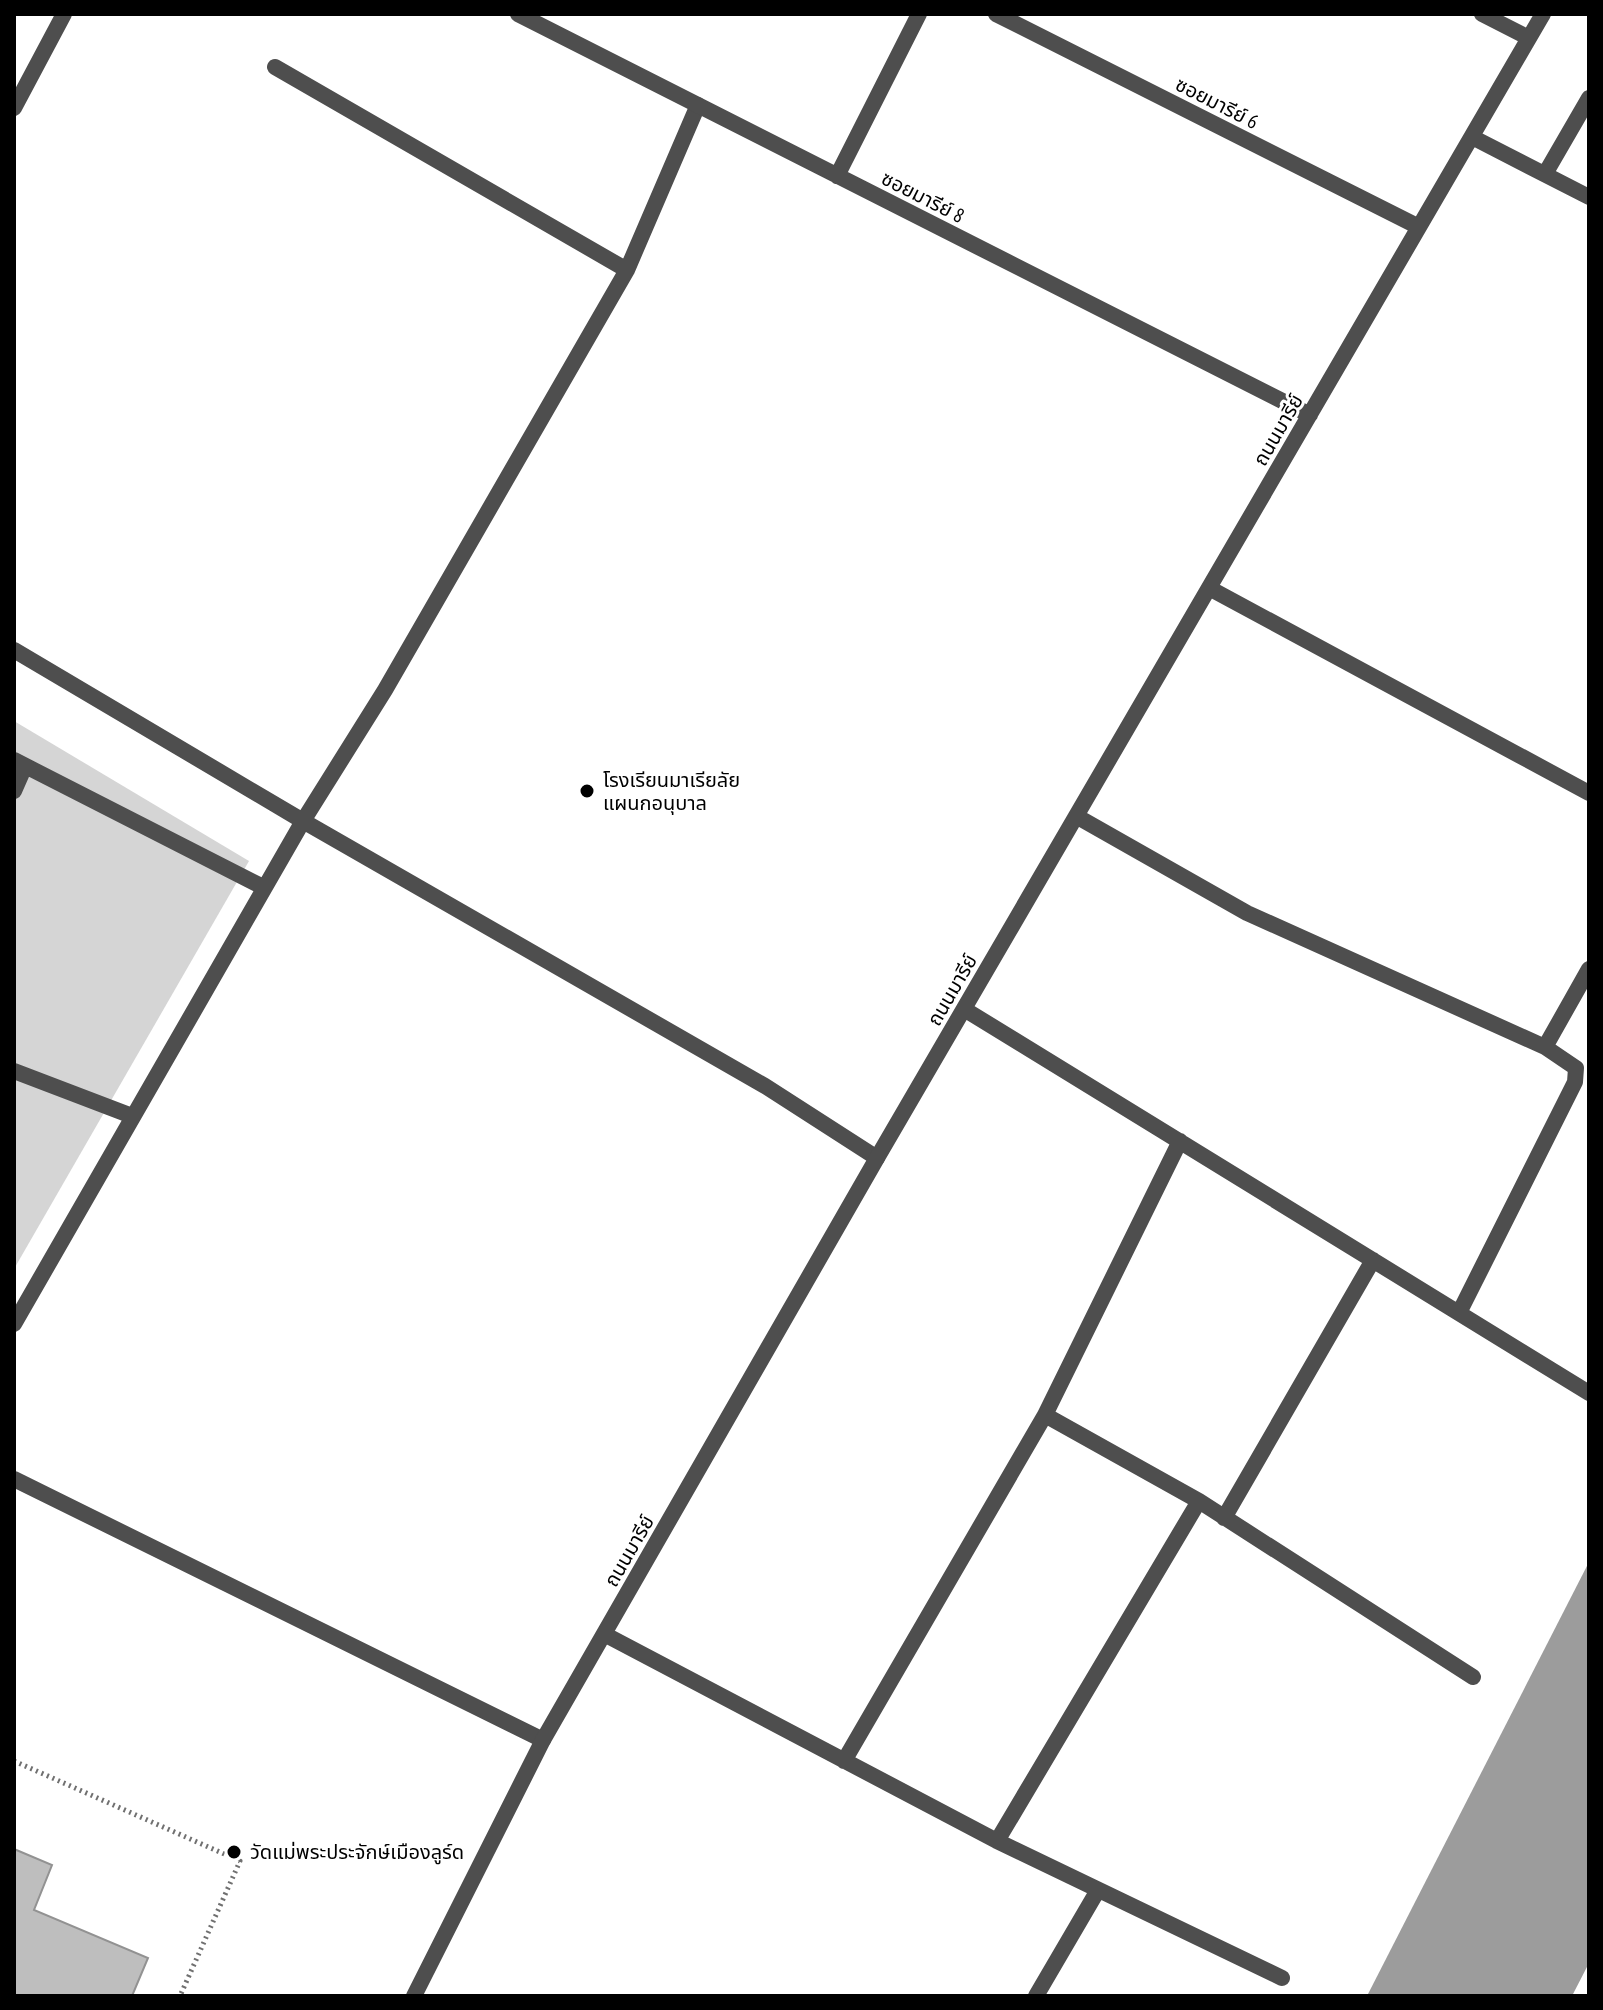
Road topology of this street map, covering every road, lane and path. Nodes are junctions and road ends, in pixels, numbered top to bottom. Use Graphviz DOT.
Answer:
graph roads {
  1 [pos="64,14"];
  2 [pos="518,14"];
  3 [pos="919,14"];
  4 [pos="996,14"];
  5 [pos="1482,14"];
  6 [pos="1543,14"];
  7 [pos="1529,38"];
  8 [pos="275,67"];
  9 [pos="1589,98"];
  10 [pos="698,105"];
  11 [pos="14,108"];
  12 [pos="1472,137"];
  13 [pos="1545,174"];
  14 [pos="837,176"];
  15 [pos="1589,197"];
  16 [pos="1419,227"];
  17 [pos="627,270"];
  18 [pos="1310,415"];
  19 [pos="1209,588"];
  20 [pos="14,650"];
  21 [pos="20,763"];
  22 [pos="14,791"];
  23 [pos="1589,793"];
  24 [pos="1076,816"];
  25 [pos="303,821"];
  26 [pos="263,887"];
  27 [pos="1589,969"];
  28 [pos="964,1009"];
  29 [pos="1545,1047"];
  30 [pos="14,1071"];
  31 [pos="132,1116"];
  32 [pos="1180,1141"];
  33 [pos="877,1158"];
  34 [pos="1373,1260"];
  35 [pos="1459,1313"];
  36 [pos="14,1324"];
  37 [pos="1589,1393"];
  38 [pos="1045,1415"];
  39 [pos="14,1479"];
  40 [pos="1199,1501"];
  41 [pos="1224,1518"];
  42 [pos="604,1634"];
  43 [pos="1473,1677"];
  44 [pos="543,1740"];
  45 [pos="14,1761"];
  46 [pos="844,1761"];
  47 [pos="997,1841"];
  48 [pos="1098,1890"];
  49 [pos="1282,1978"];
  50 [pos="180,1996"];
  51 [pos="414,1996"];
  52 [pos="1036,1996"];
  1 -- 11 [label="street"];
  2 -- 10 [label="street, ซอยมารีย์ 8"];
  3 -- 14 [label="street"];
  4 -- 16 [label="street, ซอยมารีย์ 6"];
  5 -- 7 [label="street"];
  6 -- 7 [label="street, ถนนมารีย์"];
  7 -- 12 [label="street, ถนนมารีย์"];
  8 -- 17 [label="street"];
  9 -- 13 [label="street"];
  10 -- 14 [label="street, ซอยมารีย์ 8"];
  10 -- 17 [label="street"];
  12 -- 13 [label="street"];
  12 -- 16 [label="street, ถนนมารีย์"];
  13 -- 15 [label="street"];
  14 -- 18 [label="street, ซอยมารีย์ 8"];
  16 -- 18 [label="street, ถนนมารีย์"];
  17 -- 25 [label="street"];
  18 -- 19 [label="street, ถนนมารีย์"];
  19 -- 23 [label="street"];
  19 -- 24 [label="street, ถนนมารีย์"];
  20 -- 25 [label="street"];
  21 -- 22 [label="street"];
  21 -- 26 [label="street"];
  24 -- 28 [label="street, ถนนมารีย์"];
  24 -- 29 [label="street"];
  25 -- 26 [label="street"];
  25 -- 33 [label="street"];
  26 -- 31 [label="street"];
  27 -- 29 [label="street"];
  28 -- 32 [label="street"];
  28 -- 33 [label="street, ถนนมารีย์"];
  29 -- 35 [label="street"];
  30 -- 31 [label="street"];
  31 -- 36 [label="street"];
  32 -- 34 [label="street"];
  32 -- 38 [label="street"];
  33 -- 42 [label="street, ถนนมารีย์"];
  34 -- 35 [label="street"];
  34 -- 41 [label="street"];
  35 -- 37 [label="street"];
  38 -- 40 [label="street"];
  38 -- 46 [label="street"];
  39 -- 44 [label="street"];
  40 -- 41 [label="street"];
  40 -- 47 [label="street"];
  41 -- 43 [label="street"];
  42 -- 44 [label="street, ถนนมารีย์"];
  42 -- 46 [label="street"];
  44 -- 51 [label="street, ถนนมารีย์"];
  45 -- 50 [label="path"];
  46 -- 47 [label="street"];
  47 -- 48 [label="street"];
  48 -- 49 [label="street"];
  48 -- 52 [label="street"];
}
